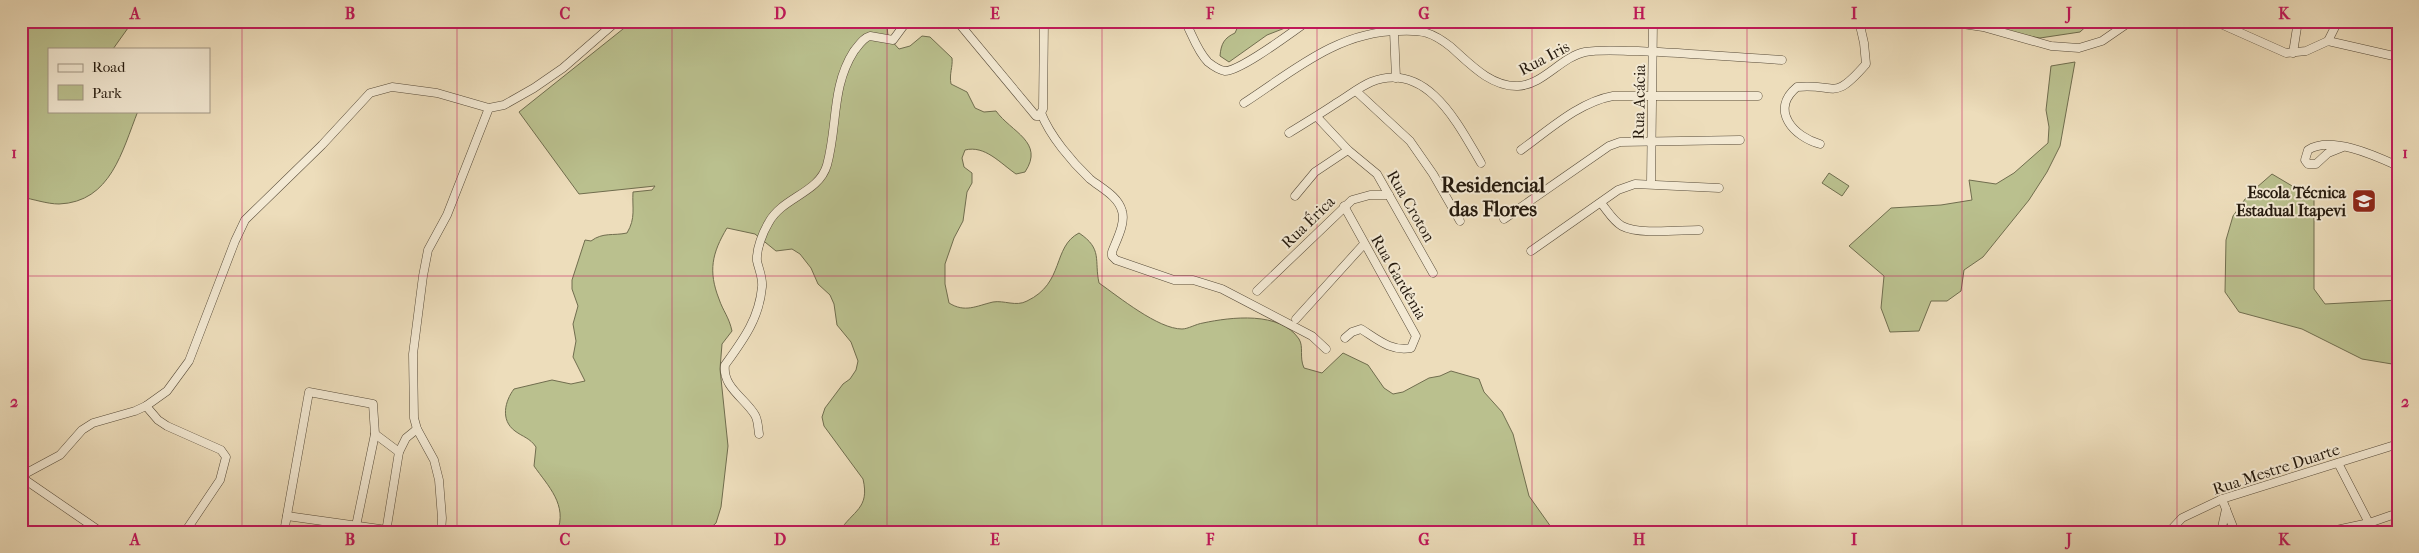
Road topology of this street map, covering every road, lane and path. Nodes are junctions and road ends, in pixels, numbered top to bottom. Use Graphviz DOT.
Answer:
graph roads {
  1 [pos="617,21"];
  2 [pos="906,21"];
  3 [pos="957,21"];
  4 [pos="1044,21"];
  5 [pos="1186,21"];
  6 [pos="1308,21"];
  7 [pos="1653,21"];
  8 [pos="1859,21"];
  9 [pos="1942,21"];
  10 [pos="2130,21"];
  11 [pos="2214,21"];
  12 [pos="2298,21"];
  13 [pos="2338,21"];
  14 [pos="1394,31"];
  15 [pos="2328,41"];
  16 [pos="1653,52"];
  17 [pos="2293,53"];
  18 [pos="2398,57"];
  19 [pos="1782,60"];
  20 [pos="1396,78"];
  21 [pos="1356,91"];
  22 [pos="1653,96"];
  23 [pos="1758,96"];
  24 [pos="1244,103"];
  25 [pos="489,108"];
  26 [pos="1041,114"];
  27 [pos="1317,116"];
  28 [pos="1289,132"];
  29 [pos="1740,140"];
  30 [pos="1652,141"];
  31 [pos="1820,144"];
  32 [pos="2343,147"];
  33 [pos="1348,150"];
  34 [pos="1521,150"];
  35 [pos="1481,163"];
  36 [pos="2398,166"];
  37 [pos="1651,183"];
  38 [pos="1718,188"];
  39 [pos="1389,195"];
  40 [pos="1295,196"];
  41 [pos="1601,203"];
  42 [pos="1344,206"];
  43 [pos="1504,219"];
  44 [pos="1460,221"];
  45 [pos="1699,230"];
  46 [pos="1364,244"];
  47 [pos="1531,251"];
  48 [pos="1433,273"];
  49 [pos="1257,291"];
  50 [pos="1296,319"];
  51 [pos="1345,338"];
  52 [pos="1326,349"];
  53 [pos="146,406"];
  54 [pos="417,429"];
  55 [pos="375,434"];
  56 [pos="759,434"];
  57 [pos="2398,444"];
  58 [pos="399,452"];
  59 [pos="2338,463"];
  60 [pos="21,477"];
  61 [pos="2222,499"];
  62 [pos="2226,508"];
  63 [pos="2398,513"];
  64 [pos="287,516"];
  65 [pos="2369,523"];
  66 [pos="356,526"];
  67 [pos="2342,530"];
  68 [pos="387,531"];
  69 [pos="101,532"];
  70 [pos="185,532"];
  71 [pos="284,532"];
  72 [pos="441,532"];
  73 [pos="2169,532"];
  74 [pos="2221,532"];
  75 [pos="2235,532"];
  76 [pos="2327,532"];
  1 -- 25 [label="street"];
  2 -- 56 [label="street"];
  3 -- 26 [label="street"];
  4 -- 26 [label="street"];
  5 -- 6 [label="street"];
  7 -- 16 [label="street, Rua Acácia"];
  8 -- 31 [label="street"];
  9 -- 10 [label="street"];
  11 -- 17 [label="street"];
  12 -- 17 [label="street"];
  13 -- 15 [label="street"];
  14 -- 16 [label="street, Rua Iris"];
  14 -- 20 [label="street"];
  14 -- 24 [label="street, Rua Iris"];
  15 -- 17 [label="street"];
  15 -- 18 [label="street"];
  16 -- 19 [label="street, Rua Iris"];
  16 -- 22 [label="street, Rua Acácia"];
  20 -- 21 [label="street"];
  20 -- 35 [label="street"];
  21 -- 27 [label="street"];
  21 -- 44 [label="street"];
  22 -- 23 [label="street"];
  22 -- 30 [label="street, Rua Acácia"];
  22 -- 34 [label="street"];
  25 -- 53 [label="street"];
  25 -- 54 [label="street"];
  26 -- 52 [label="street"];
  27 -- 28 [label="street"];
  27 -- 33 [label="street, Rua Croton"];
  29 -- 30 [label="street"];
  30 -- 37 [label="street, Rua Acácia"];
  30 -- 43 [label="street"];
  32 -- 36 [label="street"];
  33 -- 39 [label="street, Rua Croton"];
  33 -- 40 [label="street"];
  37 -- 38 [label="street"];
  37 -- 41 [label="street"];
  39 -- 42 [label="street, Rua Érica"];
  39 -- 48 [label="street, Rua Croton"];
  41 -- 45 [label="street"];
  41 -- 47 [label="street"];
  42 -- 46 [label="street, Rua Gardênia"];
  42 -- 49 [label="street, Rua Érica"];
  46 -- 50 [label="street"];
  46 -- 51 [label="street, Rua Gardênia"];
  53 -- 60 [label="street"];
  53 -- 70 [label="street"];
  54 -- 58 [label="street"];
  54 -- 72 [label="street"];
  55 -- 58 [label="street"];
  55 -- 64 [label="street"];
  55 -- 66 [label="street"];
  57 -- 59 [label="street, Rua Mestre Duarte"];
  58 -- 68 [label="street"];
  59 -- 61 [label="street, Rua Mestre Duarte"];
  59 -- 65 [label="street"];
  60 -- 69 [label="street"];
  61 -- 62 [label="street"];
  61 -- 73 [label="street, Rua Mestre Duarte"];
  62 -- 74 [label="street"];
  62 -- 75 [label="street"];
  63 -- 65 [label="street"];
  64 -- 66 [label="street"];
  64 -- 71 [label="street"];
  65 -- 67 [label="street"];
  66 -- 68 [label="street"];
  67 -- 76 [label="street"];
}
